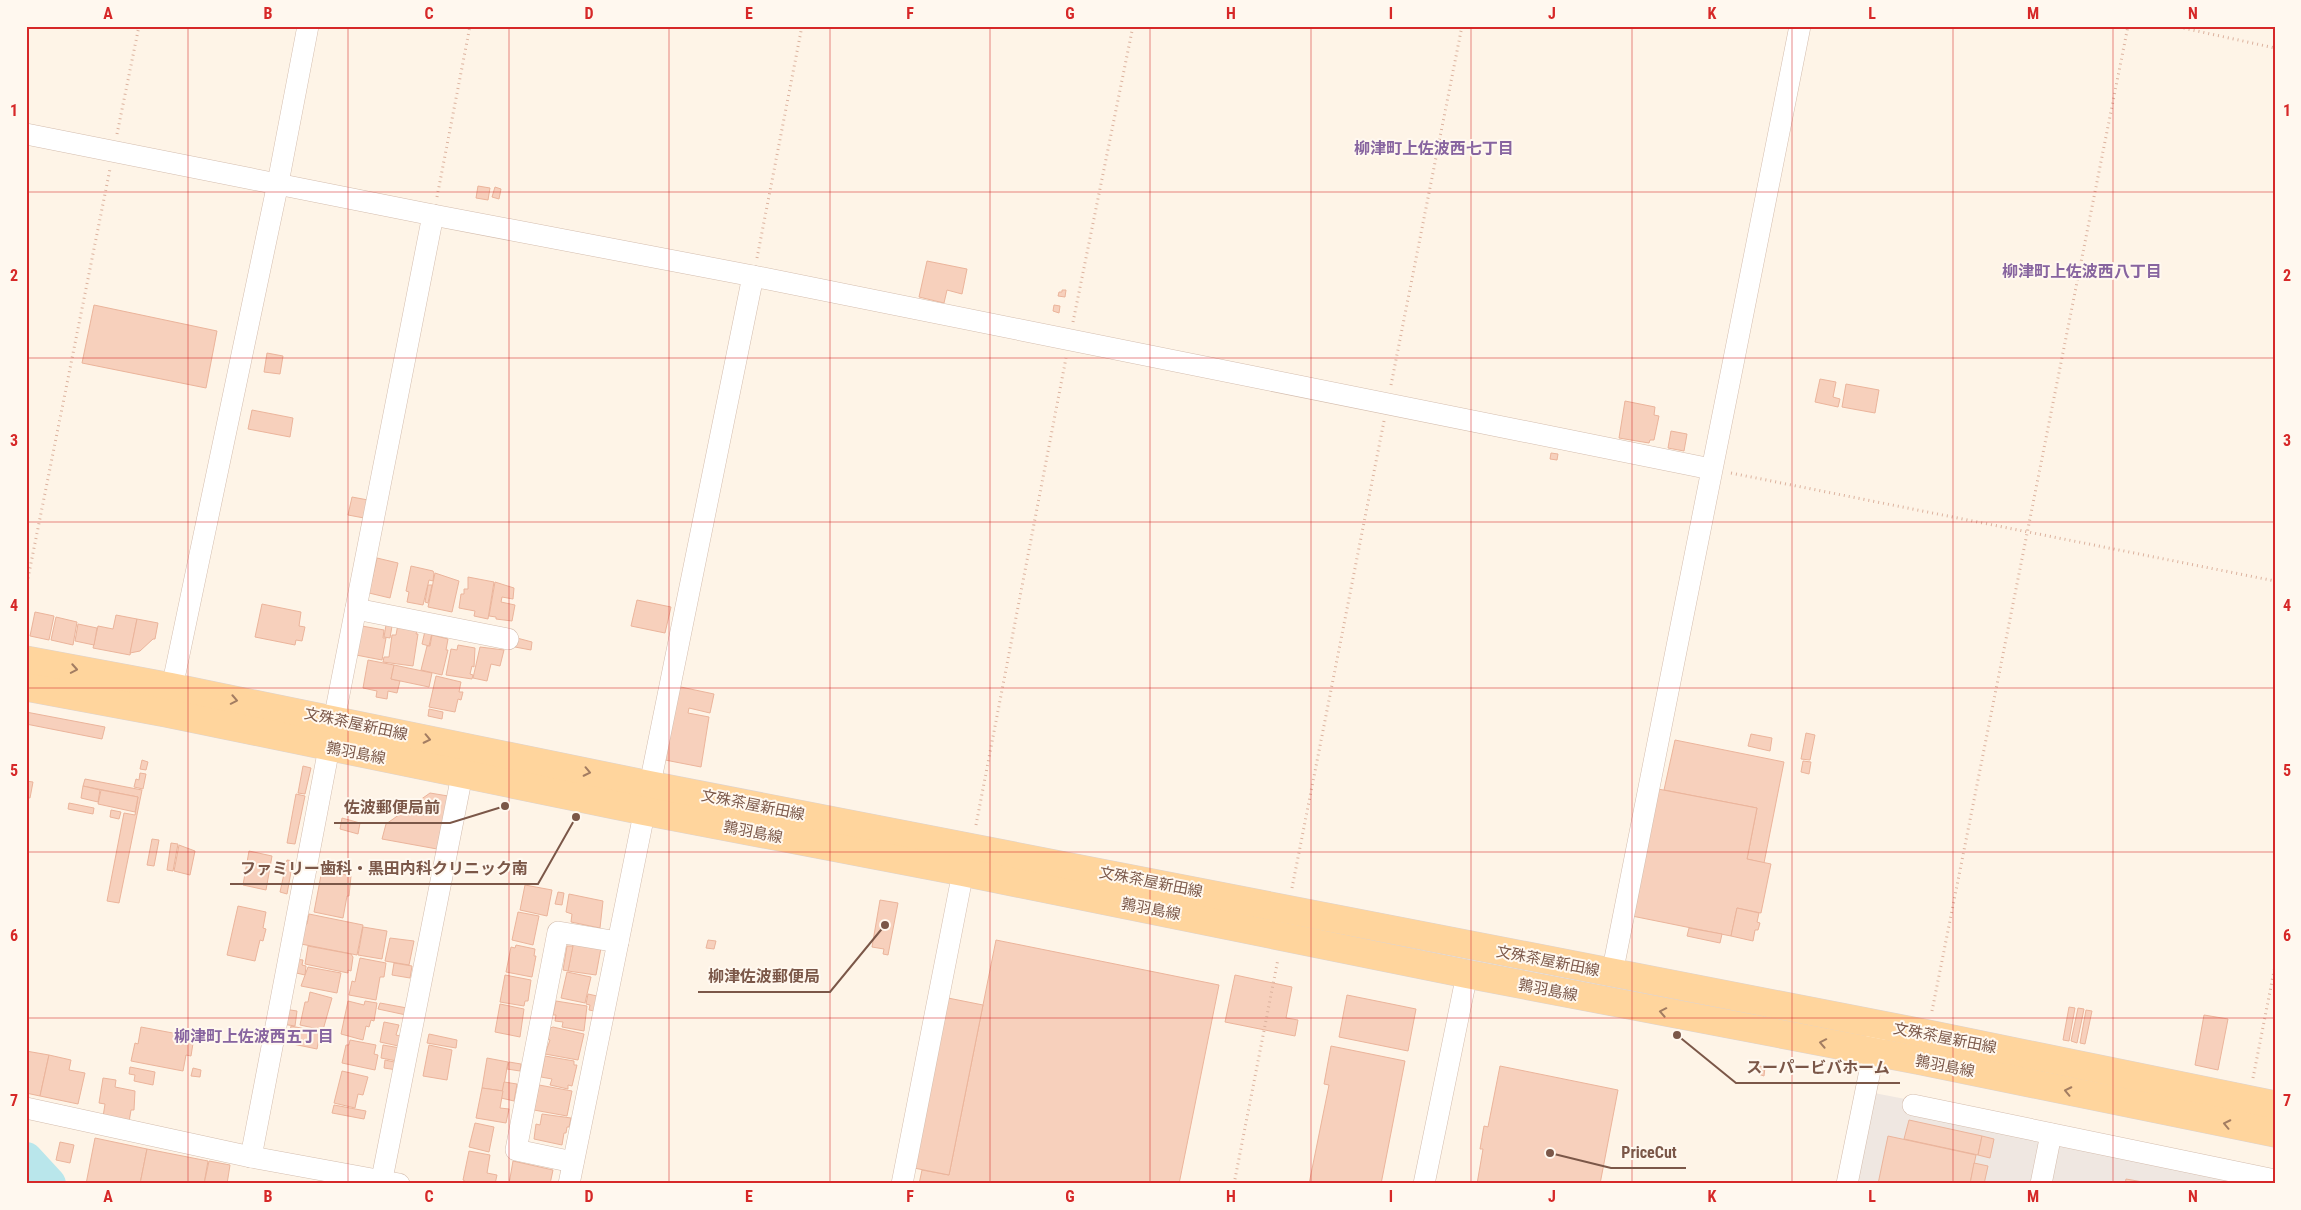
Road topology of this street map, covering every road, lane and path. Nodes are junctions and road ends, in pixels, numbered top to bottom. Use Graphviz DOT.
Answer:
graph roads {
  1 [pos="139,26"];
  2 [pos="308,26"];
  3 [pos="470,26"];
  4 [pos="802,26"];
  5 [pos="1133,26"];
  6 [pos="1462,26"];
  7 [pos="1800,26"];
  8 [pos="2128,26"];
  9 [pos="2174,26"];
  10 [pos="2275,48"];
  11 [pos="26,134"];
  12 [pos="114,151"];
  13 [pos="278,183"];
  14 [pos="433,216"];
  15 [pos="753,276"];
  16 [pos="1070,341"];
  17 [pos="1387,404"];
  18 [pos="1711,469"];
  19 [pos="2028,532"];
  20 [pos="2275,581"];
  21 [pos="26,588"];
  22 [pos="356,609"];
  23 [pos="508,639"];
  24 [pos="26,660"];
  25 [pos="26,687"];
  26 [pos="171,687"];
  27 [pos="166,713"];
  28 [pos="334,720"];
  29 [pos="329,748"];
  30 [pos="462,775"];
  31 [pos="649,785"];
  32 [pos="644,811"];
  33 [pos="972,846"];
  34 [pos="963,872"];
  35 [pos="1288,908"];
  36 [pos="1283,936"];
  37 [pos="618,942"];
  38 [pos="2275,966"];
  39 [pos="1467,974"];
  40 [pos="1612,974"];
  41 [pos="1879,1026"];
  42 [pos="1928,1034"];
  43 [pos="1873,1053"];
  44 [pos="2262,1102"];
  45 [pos="1913,1105"];
  46 [pos="26,1108"];
  47 [pos="2051,1134"];
  48 [pos="2275,1134"];
  49 [pos="251,1157"];
  50 [pos="573,1162"];
  51 [pos="2230,1177"];
  52 [pos="2275,1180"];
  53 [pos="387,1182"];
  54 [pos="569,1184"];
  55 [pos="902,1184"];
  56 [pos="1234,1184"];
  57 [pos="1424,1184"];
  58 [pos="1848,1184"];
  59 [pos="2041,1184"];
  1 -- 12 [label="path"];
  2 -- 13 [label="street"];
  3 -- 14 [label="path"];
  4 -- 15 [label="path"];
  5 -- 16 [label="path"];
  6 -- 17 [label="path"];
  7 -- 18 [label="street"];
  8 -- 19 [label="path"];
  9 -- 10 [label="path"];
  11 -- 12 [label="street"];
  12 -- 13 [label="street"];
  12 -- 21 [label="path"];
  13 -- 14 [label="street"];
  13 -- 26 [label="street"];
  14 -- 15 [label="street"];
  14 -- 22 [label="street"];
  15 -- 16 [label="street"];
  15 -- 31 [label="street"];
  16 -- 17 [label="street"];
  16 -- 33 [label="path"];
  17 -- 18 [label="street"];
  17 -- 35 [label="path"];
  18 -- 19 [label="path"];
  18 -- 40 [label="street"];
  19 -- 20 [label="path"];
  19 -- 42 [label="path"];
  22 -- 23 [label="street"];
  22 -- 28 [label="street"];
  24 -- 26 [label="main road, 文殊茶屋新田線, one-way"];
  25 -- 27 [label="main road, 鶉羽島線"];
  26 -- 27 [label="street"];
  26 -- 28 [label="main road, 文殊茶屋新田線, one-way"];
  27 -- 29 [label="main road, 鶉羽島線"];
  28 -- 31 [label="main road, 文殊茶屋新田線, one-way"];
  29 -- 30 [label="main road, 鶉羽島線"];
  29 -- 49 [label="street"];
  30 -- 32 [label="main road, 鶉羽島線"];
  30 -- 53 [label="street"];
  31 -- 32 [label="street"];
  31 -- 33 [label="main road, 文殊茶屋新田線"];
  32 -- 34 [label="main road, 鶉羽島線"];
  32 -- 37 [label="street"];
  33 -- 35 [label="main road, 文殊茶屋新田線"];
  34 -- 36 [label="main road, 鶉羽島線"];
  34 -- 55 [label="street"];
  35 -- 40 [label="main road, 文殊茶屋新田線"];
  36 -- 39 [label="main road, 鶉羽島線"];
  36 -- 56 [label="path"];
  37 -- 50 [label="street"];
  37 -- 50 [label="street"];
  38 -- 44 [label="path"];
  43 -- 39 [label="main road, 鶉羽島線, one-way"];
  39 -- 57 [label="street"];
  40 -- 41 [label="main road, 文殊茶屋新田線"];
  41 -- 42 [label="main road, 文殊茶屋新田線"];
  41 -- 43 [label="street"];
  42 -- 44 [label="main road, 文殊茶屋新田線"];
  48 -- 43 [label="main road, 鶉羽島線, one-way"];
  43 -- 58 [label="street"];
  45 -- 47 [label="street"];
  46 -- 49 [label="street"];
  47 -- 51 [label="street"];
  47 -- 59 [label="street"];
  49 -- 53 [label="street"];
  50 -- 54 [label="street"];
  51 -- 52 [label="street"];
}
